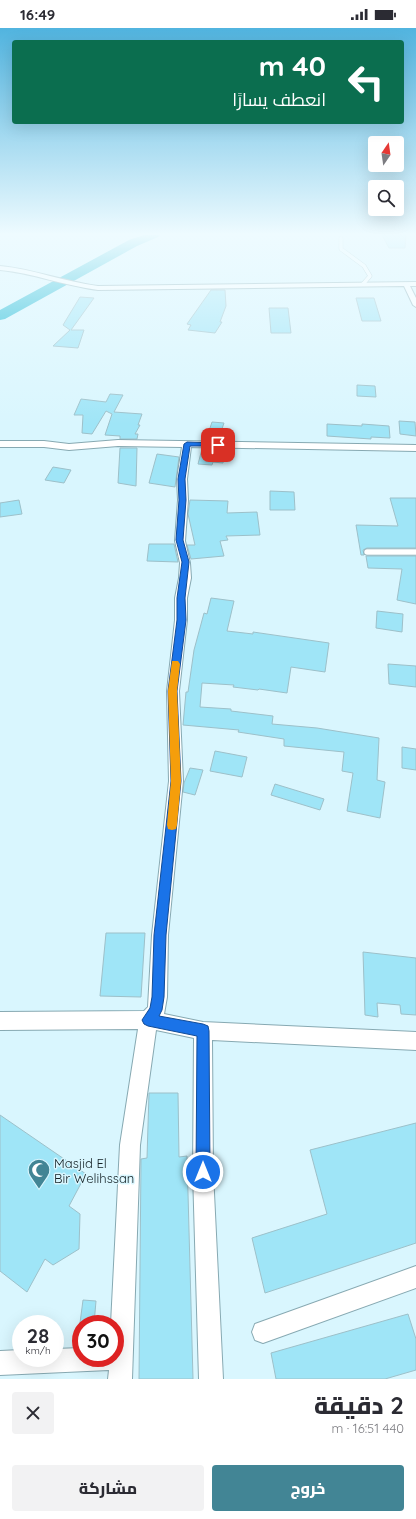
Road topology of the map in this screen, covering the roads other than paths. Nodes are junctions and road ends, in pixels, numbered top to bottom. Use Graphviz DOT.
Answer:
graph roads {
  1 [pos="0,444"];
  2 [pos="187,444"];
  3 [pos="416,448"];
  4 [pos="367,552"];
  5 [pos="416,552"];
  6 [pos="148,1020"];
  7 [pos="0,1021"];
  8 [pos="203,1031"];
  9 [pos="416,1041"];
  10 [pos="416,1277"];
  11 [pos="120,1315"];
  12 [pos="263,1332"];
  13 [pos="0,1363"];
  14 [pos="72,1363"];
  15 [pos="211,1379"];
  1 -- 2 [label="street"];
  2 -- 3 [label="street"];
  2 -- 6 [label="street"];
  4 -- 5 [label="lane"];
  6 -- 7 [label="street"];
  6 -- 8 [label="street"];
  6 -- 11 [label="street"];
  8 -- 9 [label="street"];
  8 -- 15 [label="street"];
  10 -- 12 [label="street"];
  13 -- 14 [label="street"];
}
